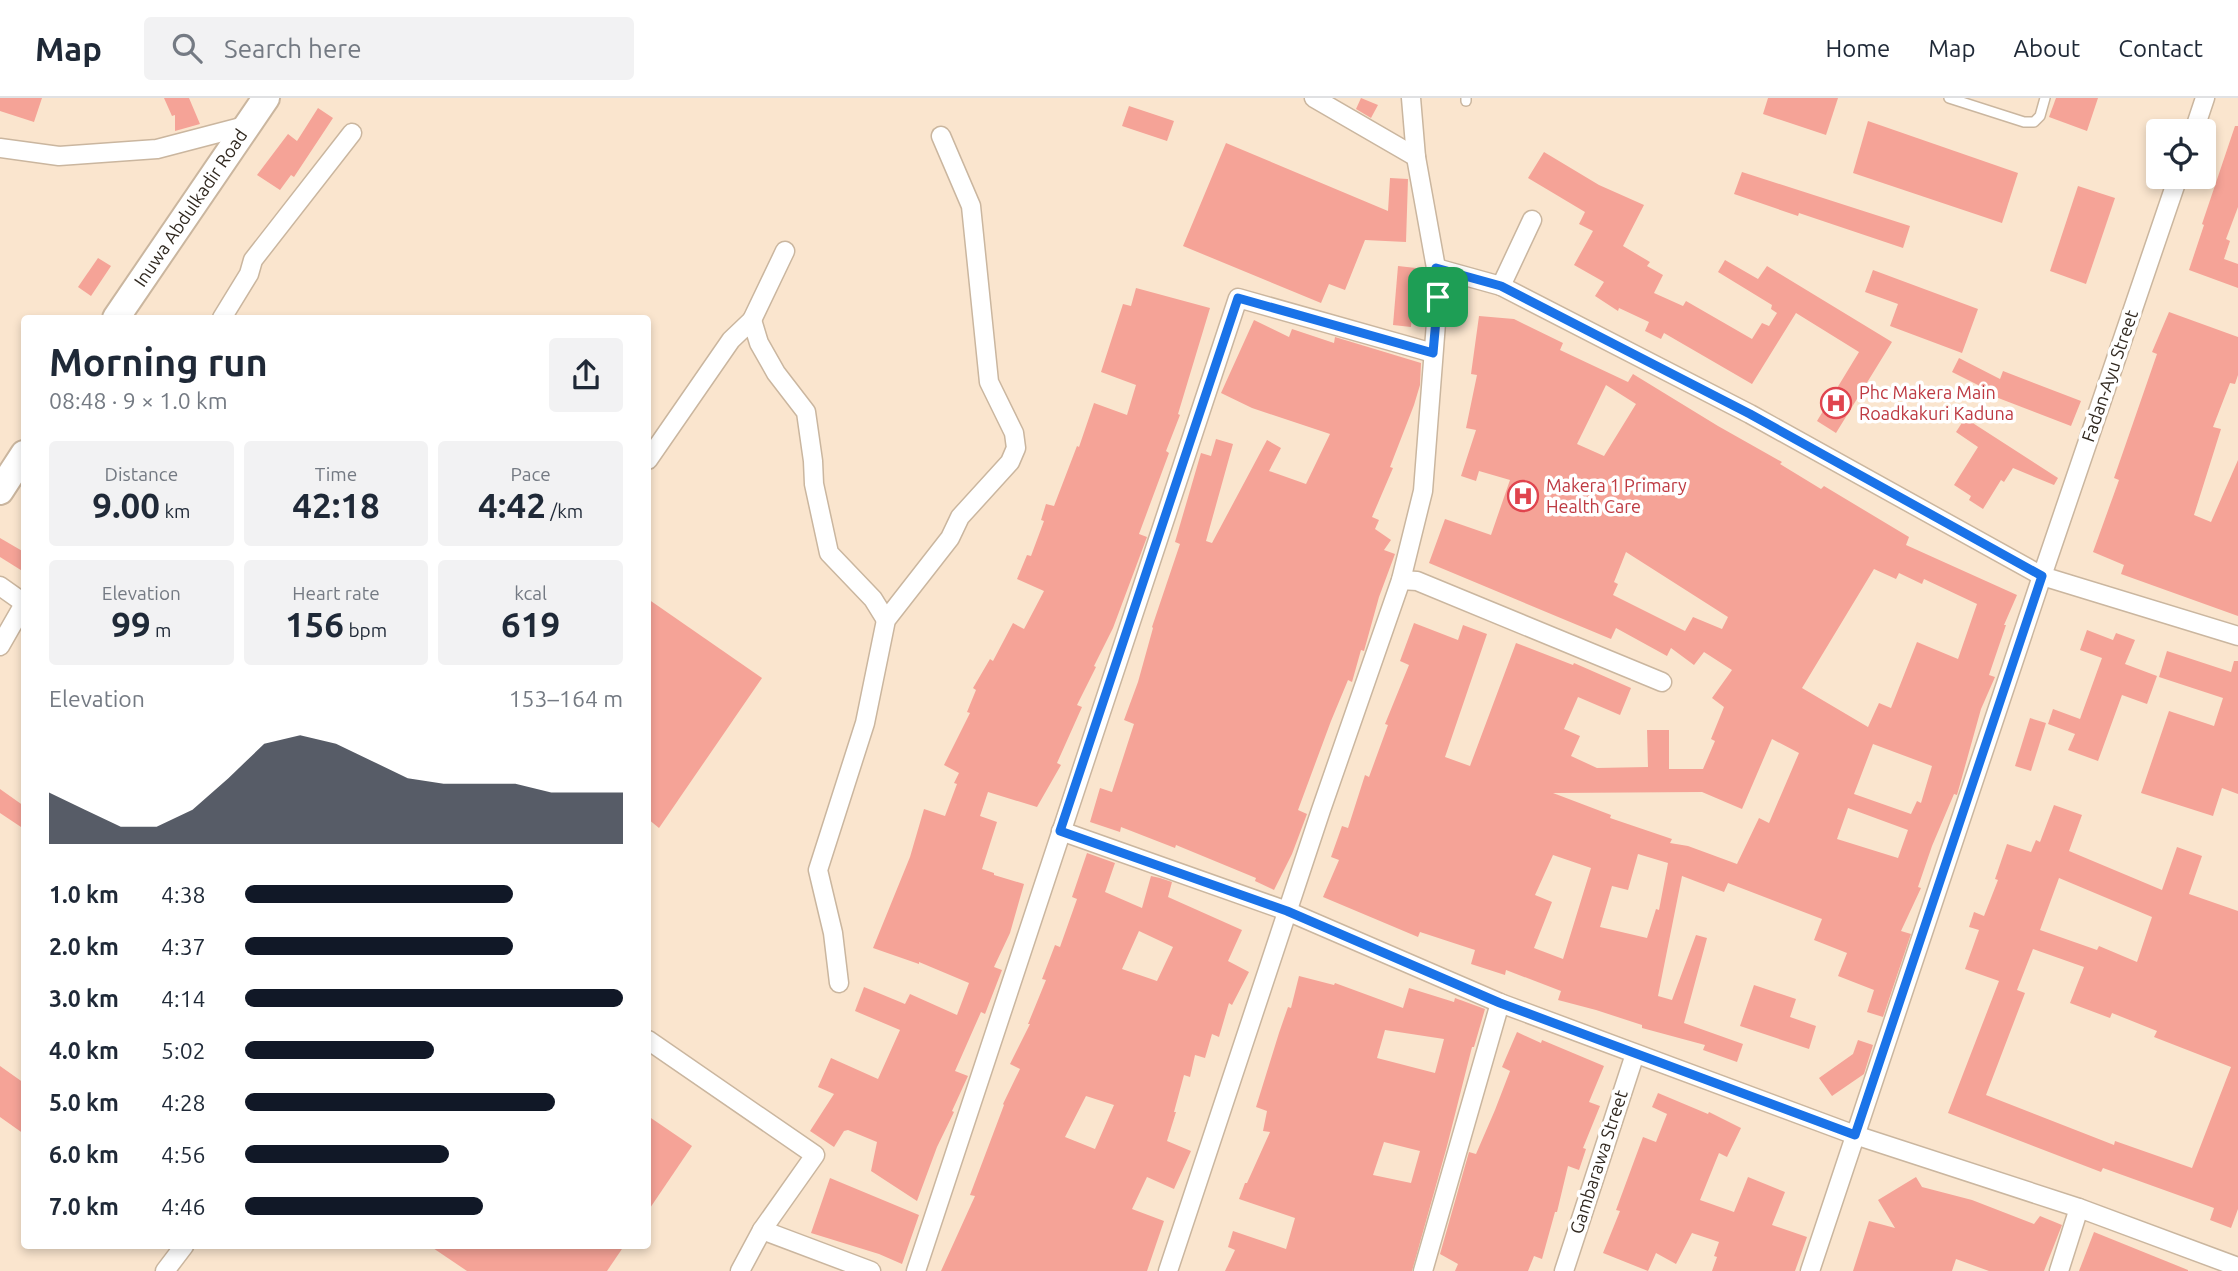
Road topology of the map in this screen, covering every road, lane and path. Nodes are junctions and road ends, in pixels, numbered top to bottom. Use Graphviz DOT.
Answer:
graph roads {
  1 [pos="266,98"];
  2 [pos="1314,98"];
  3 [pos="1411,98"];
  4 [pos="1950,98"];
  5 [pos="2045,98"];
  6 [pos="2205,98"];
  7 [pos="2198,119"];
  8 [pos="246,126"];
  9 [pos="352,133"];
  10 [pos="941,135"];
  11 [pos="0,148"];
  12 [pos="1416,157"];
  13 [pos="2174,189"];
  14 [pos="1532,220"];
  15 [pos="785,251"];
  16 [pos="1436,268"];
  17 [pos="1501,286"];
  18 [pos="118,315"];
  19 [pos="224,315"];
  20 [pos="752,320"];
  21 [pos="1433,353"];
  22 [pos="651,456"];
  23 [pos="21,459"];
  24 [pos="0,491"];
  25 [pos="2042,576"];
  26 [pos="1401,580"];
  27 [pos="0,586"];
  28 [pos="21,601"];
  29 [pos="21,608"];
  30 [pos="886,620"];
  31 [pos="2238,636"];
  32 [pos="0,646"];
  33 [pos="1662,681"];
  34 [pos="1060,831"];
  35 [pos="1287,911"];
  36 [pos="839,983"];
  37 [pos="1500,1003"];
  38 [pos="651,1042"];
  39 [pos="1635,1054"];
  40 [pos="1855,1135"];
  41 [pos="2080,1208"];
  42 [pos="762,1230"];
  43 [pos="182,1249"];
  44 [pos="2238,1266"];
  45 [pos="165,1271"];
  46 [pos="740,1271"];
  47 [pos="871,1271"];
  48 [pos="916,1271"];
  49 [pos="1168,1271"];
  50 [pos="1423,1271"];
  51 [pos="1564,1271"];
  52 [pos="1810,1271"];
  53 [pos="2059,1271"];
  1 -- 8 [label="main road, Inuwa Abdulkadir Road"];
  2 -- 12 [label="street"];
  3 -- 12 [label="street"];
  4 -- 5 [label="lane"];
  6 -- 7 [label="street"];
  8 -- 11 [label="street"];
  8 -- 18 [label="main road, Inuwa Abdulkadir Road"];
  9 -- 19 [label="street"];
  10 -- 30 [label="street"];
  12 -- 16 [label="street"];
  13 -- 25 [label="street, Fadan-Ayu Street"];
  14 -- 17 [label="street"];
  15 -- 20 [label="street"];
  16 -- 17 [label="street"];
  16 -- 21 [label="street"];
  17 -- 25 [label="street"];
  20 -- 22 [label="street"];
  20 -- 30 [label="street"];
  21 -- 26 [label="street"];
  21 -- 34 [label="street"];
  23 -- 24 [label="main road"];
  25 -- 31 [label="street"];
  25 -- 40 [label="street, Fadan-Ayu Street"];
  26 -- 33 [label="street"];
  26 -- 35 [label="street"];
  27 -- 28 [label="street"];
  29 -- 32 [label="street"];
  30 -- 36 [label="street"];
  34 -- 35 [label="street"];
  34 -- 48 [label="street"];
  35 -- 37 [label="street"];
  35 -- 49 [label="street"];
  37 -- 39 [label="street"];
  37 -- 50 [label="street"];
  38 -- 42 [label="street"];
  39 -- 40 [label="street"];
  39 -- 51 [label="street, Gambarawa Street"];
  40 -- 41 [label="street"];
  40 -- 52 [label="street, Fadan-Ayu Street"];
  41 -- 44 [label="street"];
  41 -- 53 [label="street"];
  42 -- 46 [label="street"];
  42 -- 47 [label="street"];
  43 -- 45 [label="street"];
}
